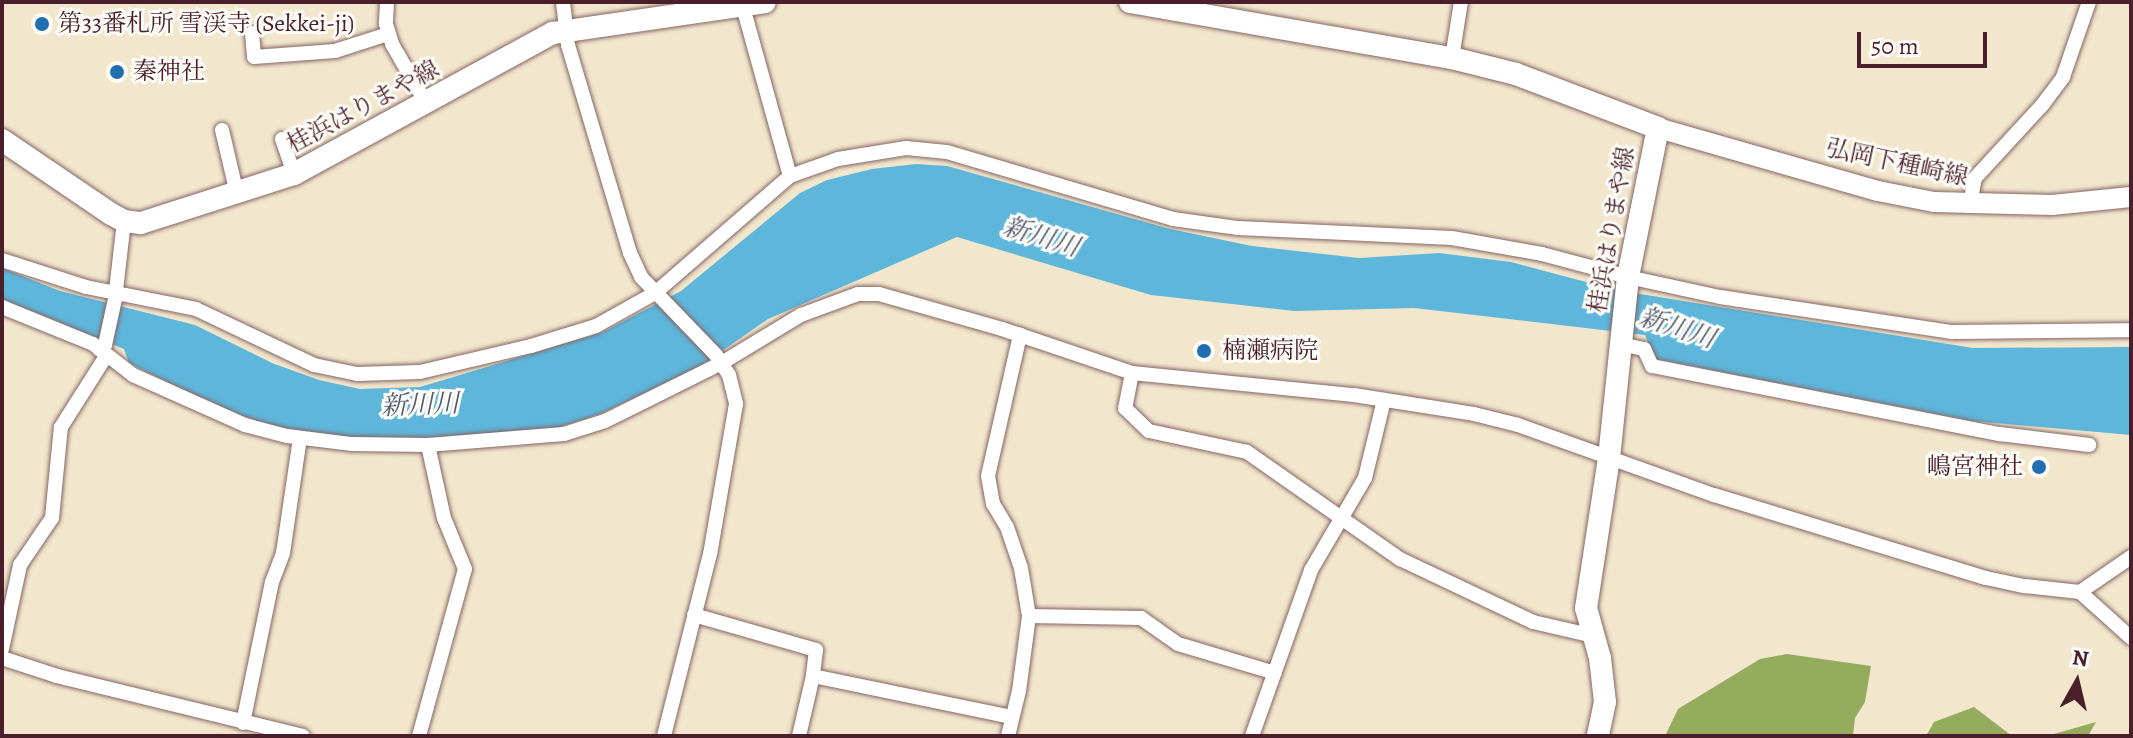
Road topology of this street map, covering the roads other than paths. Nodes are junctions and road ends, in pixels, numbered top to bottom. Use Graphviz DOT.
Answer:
graph roads {
  1 [pos="387,2"];
  2 [pos="563,2"];
  3 [pos="765,2"];
  4 [pos="1130,2"];
  5 [pos="1461,2"];
  6 [pos="2089,2"];
  7 [pos="734,4"];
  8 [pos="566,31"];
  9 [pos="252,33"];
  10 [pos="388,34"];
  11 [pos="1452,58"];
  12 [pos="426,103"];
  13 [pos="1658,128"];
  14 [pos="222,130"];
  15 [pos="282,139"];
  16 [pos="2,140"];
  17 [pos="294,174"];
  18 [pos="790,176"];
  19 [pos="237,194"];
  20 [pos="2131,197"];
  21 [pos="1970,205"];
  22 [pos="124,221"];
  23 [pos="2,260"];
  24 [pos="1627,282"];
  25 [pos="658,295"];
  26 [pos="116,296"];
  27 [pos="2,307"];
  28 [pos="2131,330"];
  29 [pos="1020,335"];
  30 [pos="1620,339"];
  31 [pos="104,351"];
  32 [pos="718,360"];
  33 [pos="1132,373"];
  34 [pos="1384,400"];
  35 [pos="300,438"];
  36 [pos="428,445"];
  37 [pos="2089,445"];
  38 [pos="1609,458"];
  39 [pos="1342,522"];
  40 [pos="2131,557"];
  41 [pos="2080,592"];
  42 [pos="694,615"];
  43 [pos="1029,616"];
  44 [pos="1594,636"];
  45 [pos="2131,638"];
  46 [pos="2,649"];
  47 [pos="2,658"];
  48 [pos="1275,673"];
  49 [pos="813,676"];
  50 [pos="1011,717"];
  51 [pos="243,723"];
  52 [pos="303,736"];
  53 [pos="419,736"];
  54 [pos="664,736"];
  55 [pos="799,736"];
  56 [pos="1008,736"];
  57 [pos="1252,736"];
  58 [pos="1598,736"];
  1 -- 10 [label="street"];
  2 -- 8 [label="street"];
  3 -- 7 [label="main road, 桂浜はりまや線"];
  4 -- 11 [label="main road, 桂浜はりまや線"];
  5 -- 11 [label="street"];
  6 -- 21 [label="street"];
  7 -- 8 [label="main road, 桂浜はりまや線"];
  7 -- 18 [label="street"];
  8 -- 12 [label="main road, 桂浜はりまや線"];
  8 -- 25 [label="street"];
  9 -- 10 [label="street"];
  10 -- 12 [label="street"];
  11 -- 13 [label="main road, 桂浜はりまや線"];
  12 -- 17 [label="main road, 桂浜はりまや線"];
  13 -- 21 [label="main road, 弘岡下種崎線"];
  13 -- 24 [label="main road, 桂浜はりまや線"];
  14 -- 19 [label="street"];
  15 -- 17 [label="street"];
  16 -- 22 [label="main road"];
  17 -- 19 [label="main road, 桂浜はりまや線"];
  18 -- 24 [label="street"];
  18 -- 25 [label="street"];
  19 -- 22 [label="main road, 桂浜はりまや線"];
  20 -- 21 [label="main road, 弘岡下種崎線"];
  22 -- 26 [label="street"];
  23 -- 26 [label="street"];
  24 -- 28 [label="street"];
  24 -- 30 [label="main road, 桂浜はりまや線"];
  25 -- 26 [label="street"];
  25 -- 32 [label="street"];
  26 -- 31 [label="street"];
  27 -- 31 [label="street"];
  29 -- 32 [label="street"];
  29 -- 33 [label="street"];
  29 -- 43 [label="street"];
  30 -- 37 [label="street"];
  30 -- 38 [label="main road, 桂浜はりまや線"];
  31 -- 35 [label="street"];
  31 -- 46 [label="street"];
  32 -- 36 [label="street"];
  32 -- 42 [label="street"];
  33 -- 34 [label="street"];
  33 -- 39 [label="street"];
  34 -- 38 [label="street"];
  34 -- 39 [label="street"];
  35 -- 36 [label="street"];
  35 -- 51 [label="street"];
  36 -- 53 [label="street"];
  38 -- 41 [label="street"];
  38 -- 44 [label="main road, 桂浜はりまや線"];
  39 -- 44 [label="street"];
  39 -- 48 [label="street"];
  40 -- 41 [label="street"];
  41 -- 45 [label="street"];
  42 -- 49 [label="street"];
  42 -- 54 [label="street"];
  43 -- 48 [label="street"];
  43 -- 50 [label="street"];
  44 -- 58 [label="main road, 桂浜はりまや線"];
  47 -- 51 [label="street"];
  48 -- 57 [label="street"];
  49 -- 50 [label="street"];
  49 -- 55 [label="street"];
  50 -- 56 [label="street"];
  51 -- 52 [label="street"];
}
